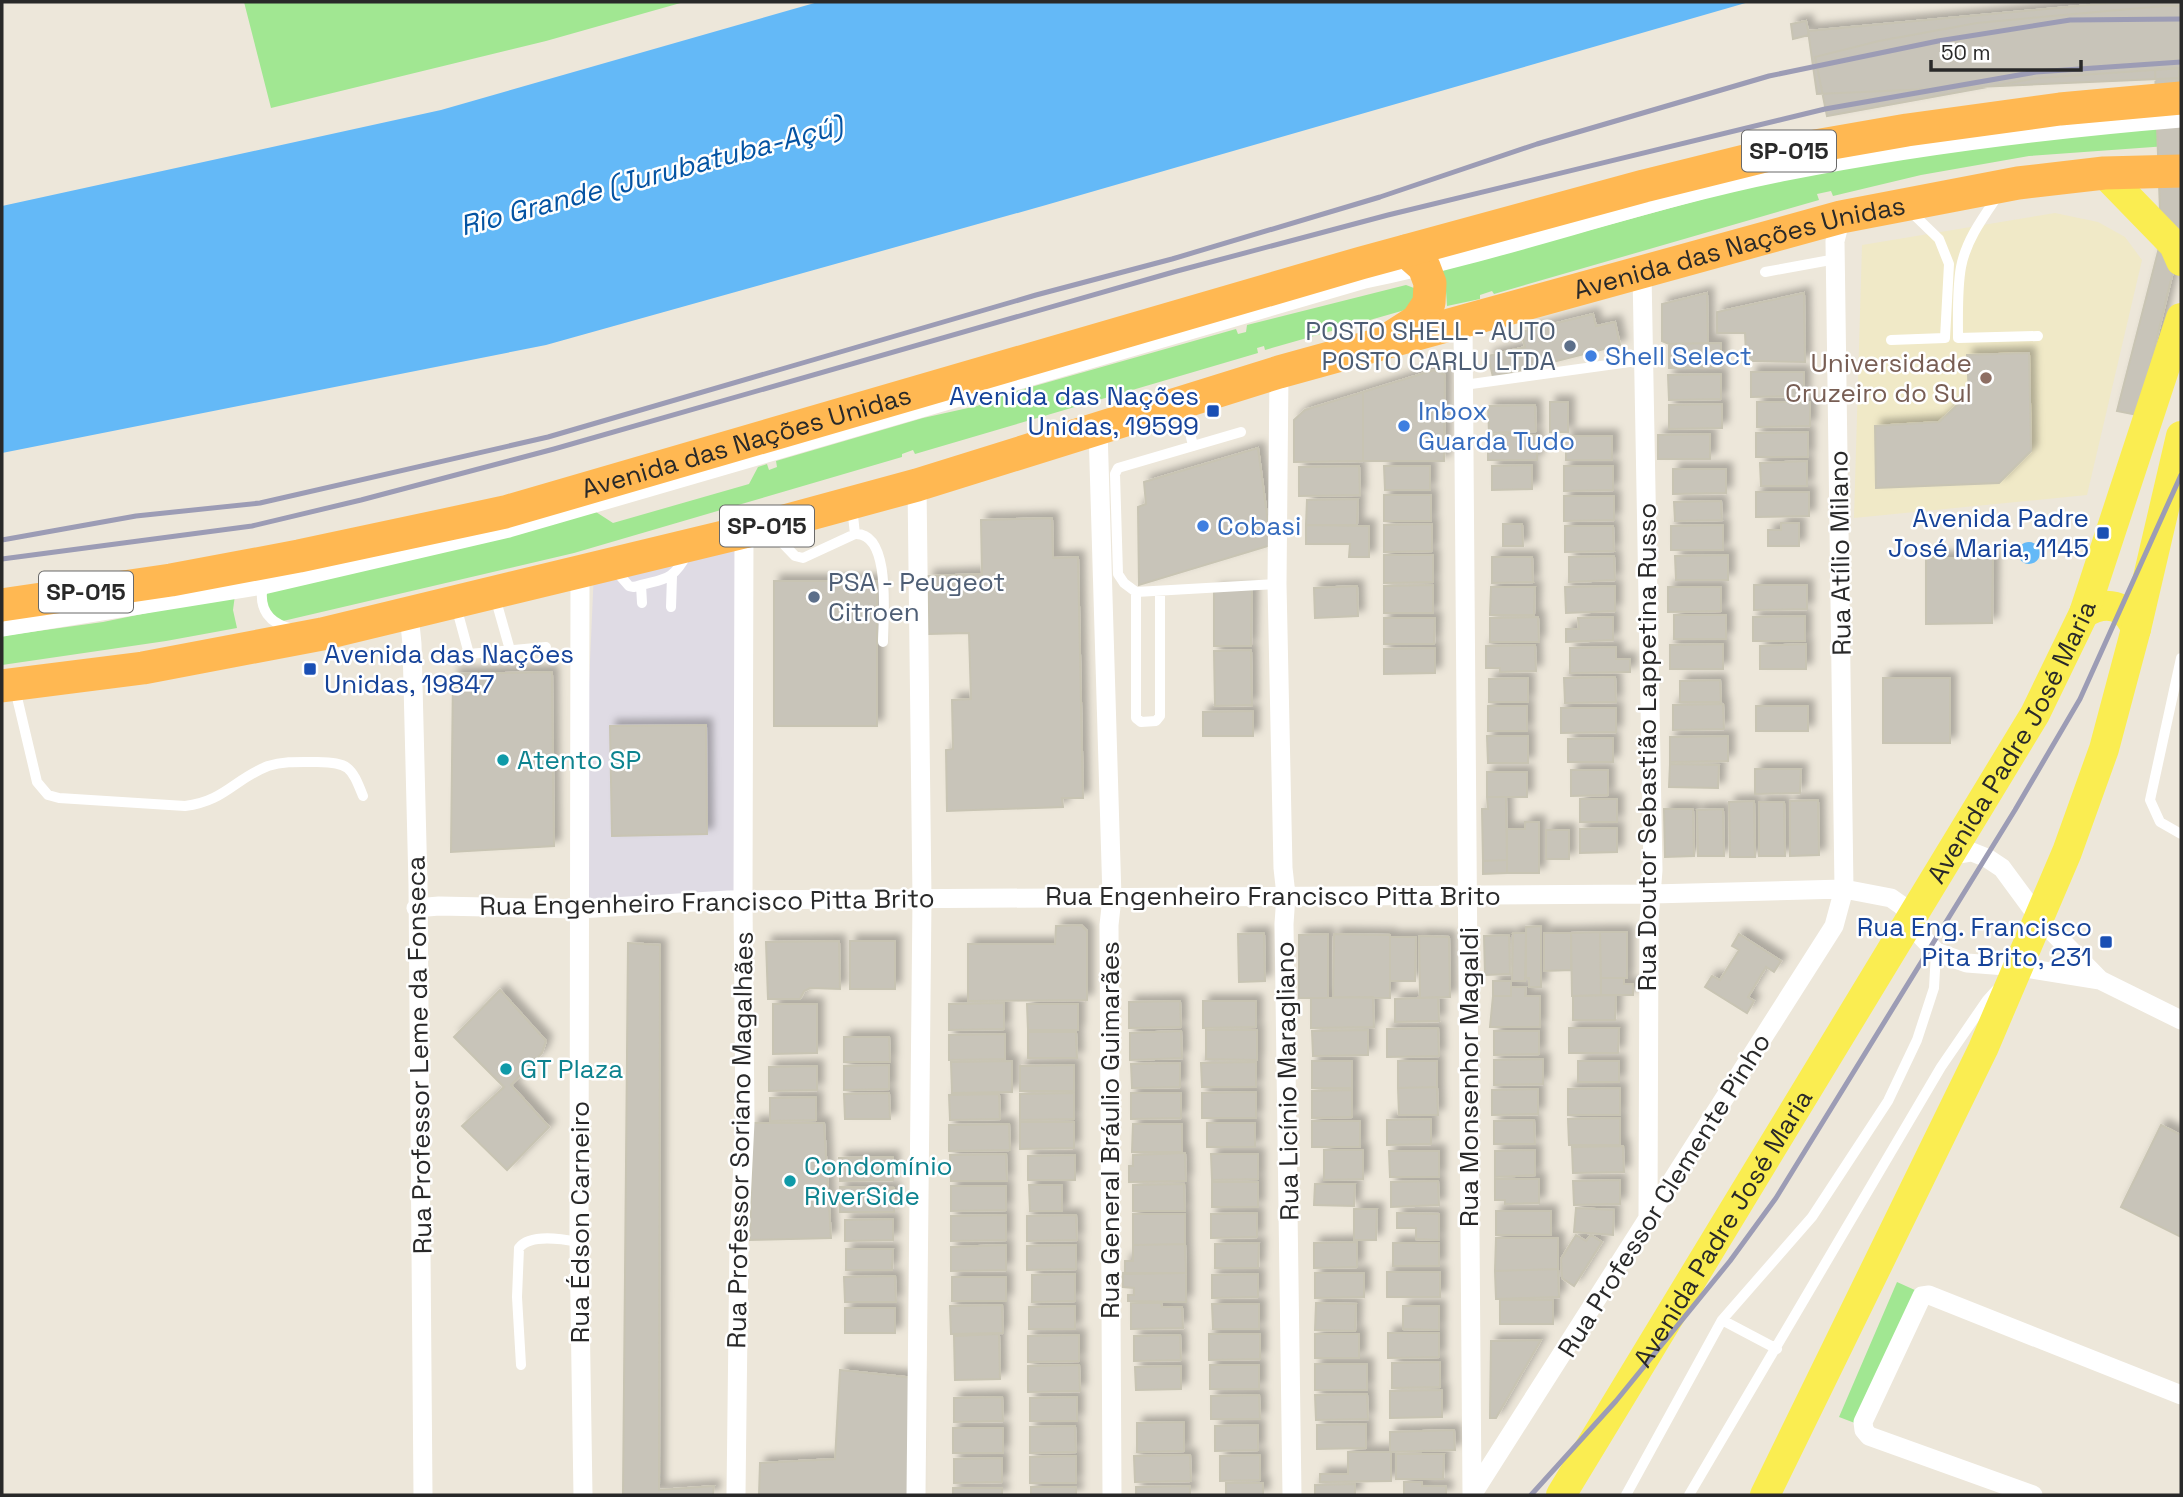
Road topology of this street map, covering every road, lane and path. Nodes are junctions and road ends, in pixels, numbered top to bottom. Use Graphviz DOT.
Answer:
graph roads {
  1 [pos="2181,98"];
  2 [pos="2181,118"];
  3 [pos="2181,172"];
  4 [pos="2104,173"];
  5 [pos="2004,185"];
  6 [pos="1902,204"];
  7 [pos="1841,217"];
  8 [pos="1415,259"];
  9 [pos="1836,259"];
  10 [pos="2181,261"];
  11 [pos="1765,272"];
  12 [pos="1642,273"];
  13 [pos="2181,318"];
  14 [pos="1463,323"];
  15 [pos="2038,336"];
  16 [pos="1945,338"];
  17 [pos="1958,338"];
  18 [pos="1891,340"];
  19 [pos="1381,344"];
  20 [pos="1644,360"];
  21 [pos="1279,372"];
  22 [pos="1464,385"];
  23 [pos="1184,402"];
  24 [pos="1098,429"];
  25 [pos="1241,432"];
  26 [pos="2181,436"];
  27 [pos="1193,446"];
  28 [pos="916,485"];
  29 [pos="853,518"];
  30 [pos="755,529"];
  31 [pos="692,545"];
  32 [pos="595,568"];
  33 [pos="672,576"];
  34 [pos="1277,584"];
  35 [pos="263,585"];
  36 [pos="641,585"];
  37 [pos="1160,591"];
  38 [pos="1136,592"];
  39 [pos="494,593"];
  40 [pos="455,603"];
  41 [pos="642,603"];
  42 [pos="2,605"];
  43 [pos="671,607"];
  44 [pos="2084,613"];
  45 [pos="409,614"];
  46 [pos="2,627"];
  47 [pos="2136,629"];
  48 [pos="322,634"];
  49 [pos="883,642"];
  50 [pos="546,647"];
  51 [pos="510,650"];
  52 [pos="469,653"];
  53 [pos="2181,658"];
  54 [pos="450,659"];
  55 [pos="8,686"];
  56 [pos="363,796"];
  57 [pos="2181,834"];
  58 [pos="1948,856"];
  59 [pos="1844,889"];
  60 [pos="1652,894"];
  61 [pos="1286,895"];
  62 [pos="1468,895"];
  63 [pos="1112,898"];
  64 [pos="922,899"];
  65 [pos="743,901"];
  66 [pos="416,908"];
  67 [pos="579,909"];
  68 [pos="1911,915"];
  69 [pos="2038,917"];
  70 [pos="1936,952"];
  71 [pos="2019,967"];
  72 [pos="2100,979"];
  73 [pos="2181,1020"];
  74 [pos="1648,1221"];
  75 [pos="579,1242"];
  76 [pos="1722,1320"];
  77 [pos="1777,1349"];
  78 [pos="521,1365"];
  79 [pos="2181,1395"];
  80 [pos="423,1495"];
  81 [pos="583,1495"];
  82 [pos="736,1495"];
  83 [pos="916,1495"];
  84 [pos="1112,1495"];
  85 [pos="1292,1495"];
  86 [pos="1472,1495"];
  87 [pos="1561,1495"];
  88 [pos="1626,1495"];
  89 [pos="1689,1495"];
  90 [pos="1765,1495"];
  91 [pos="2033,1495"];
  1 -- 8 [label="highway, Avenida das Nações Unidas / SP-015"];
  2 -- 8 [label="street"];
  3 -- 4 [label="highway, Avenida das Nações Unidas / SP-015"];
  4 -- 5 [label="highway, Avenida das Nações Unidas / SP-015"];
  4 -- 10 [label="main road"];
  5 -- 6 [label="highway, Avenida das Nações Unidas / SP-015"];
  5 -- 17 [label="lane"];
  6 -- 7 [label="highway, Avenida das Nações Unidas / SP-015"];
  6 -- 16 [label="lane"];
  7 -- 9 [label="street, Rua Atílio Milano"];
  7 -- 12 [label="highway, Avenida das Nações Unidas / SP-015"];
  8 -- 19 [label="highway"];
  8 -- 35 [label="street"];
  8 -- 42 [label="highway, Avenida das Nações Unidas / SP-015"];
  9 -- 11 [label="lane"];
  9 -- 59 [label="street, Rua Atílio Milano"];
  12 -- 14 [label="highway, Avenida das Nações Unidas / SP-015"];
  12 -- 20 [label="street, Rua Doutor Sebastião Lappetina Russo"];
  13 -- 44 [label="main road, Avenida Padre José Maria"];
  14 -- 19 [label="highway, Avenida das Nações Unidas / SP-015"];
  14 -- 22 [label="street, Rua Monsenhor Magaldi"];
  15 -- 17 [label="lane"];
  16 -- 17 [label="lane"];
  16 -- 18 [label="lane"];
  19 -- 21 [label="highway, Avenida das Nações Unidas / SP-015"];
  20 -- 22 [label="lane"];
  20 -- 60 [label="street, Rua Doutor Sebastião Lappetina Russo"];
  21 -- 23 [label="highway, Avenida das Nações Unidas / SP-015"];
  21 -- 34 [label="street, Rua Licínio Maragliano"];
  22 -- 62 [label="street, Rua Monsenhor Magaldi"];
  23 -- 24 [label="highway, Avenida das Nações Unidas / SP-015"];
  23 -- 27 [label="lane"];
  24 -- 28 [label="highway, Avenida das Nações Unidas / SP-015"];
  24 -- 63 [label="street, Rua General Bráulio Guimarães"];
  25 -- 27 [label="lane"];
  26 -- 47 [label="main road"];
  27 -- 38 [label="lane"];
  28 -- 29 [label="highway, Avenida das Nações Unidas / SP-015"];
  28 -- 64 [label="street"];
  29 -- 30 [label="highway, Avenida das Nações Unidas / SP-015"];
  29 -- 49 [label="lane"];
  30 -- 31 [label="highway, Avenida das Nações Unidas / SP-015"];
  30 -- 65 [label="street, Rua Professor Soriano Magalhães"];
  31 -- 32 [label="highway, Avenida das Nações Unidas / SP-015"];
  31 -- 33 [label="lane"];
  32 -- 36 [label="lane"];
  32 -- 39 [label="highway, Avenida das Nações Unidas / SP-015"];
  32 -- 67 [label="street, Rua Édson Carneiro"];
  33 -- 36 [label="lane"];
  33 -- 43 [label="lane"];
  34 -- 37 [label="lane"];
  34 -- 61 [label="street, Rua Licínio Maragliano"];
  35 -- 46 [label="street"];
  35 -- 48 [label="lane"];
  36 -- 41 [label="lane"];
  37 -- 38 [label="lane"];
  37 -- 38 [label="lane"];
  39 -- 40 [label="highway, Avenida das Nações Unidas / SP-015"];
  39 -- 51 [label="lane"];
  40 -- 45 [label="highway, Avenida das Nações Unidas / SP-015"];
  40 -- 52 [label="lane"];
  44 -- 47 [label="main road"];
  44 -- 58 [label="main road, Avenida Padre José Maria"];
  45 -- 48 [label="highway, Avenida das Nações Unidas / SP-015"];
  45 -- 66 [label="street, Rua Professor Leme da Fonseca"];
  47 -- 69 [label="main road"];
  48 -- 55 [label="highway, Avenida das Nações Unidas / SP-015"];
  50 -- 51 [label="lane"];
  51 -- 52 [label="lane"];
  52 -- 54 [label="lane"];
  53 -- 57 [label="lane"];
  55 -- 56 [label="lane"];
  58 -- 68 [label="main road, Avenida Padre José Maria"];
  58 -- 69 [label="street"];
  59 -- 60 [label="street, Rua Engenheiro Francisco Pitta Brito"];
  59 -- 68 [label="street, Rua Engenheiro Francisco Pitta Brito"];
  59 -- 74 [label="street, Rua Professor Clemente Pinho"];
  60 -- 62 [label="street, Rua Engenheiro Francisco Pitta Brito"];
  60 -- 74 [label="street, Rua Doutor Sebastião Lappetina Russo"];
  61 -- 62 [label="street, Rua Engenheiro Francisco Pitta Brito"];
  61 -- 63 [label="street, Rua Engenheiro Francisco Pitta Brito"];
  61 -- 85 [label="street, Rua Licínio Maragliano"];
  62 -- 86 [label="street, Rua Monsenhor Magaldi"];
  63 -- 64 [label="street, Rua Engenheiro Francisco Pitta Brito"];
  63 -- 84 [label="street, Rua General Bráulio Guimarães"];
  64 -- 65 [label="street, Rua Engenheiro Francisco Pitta Brito"];
  64 -- 83 [label="street"];
  65 -- 67 [label="street, Rua Engenheiro Francisco Pitta Brito"];
  65 -- 82 [label="street, Rua Professor Soriano Magalhães"];
  66 -- 67 [label="street, Rua Engenheiro Francisco Pitta Brito"];
  66 -- 80 [label="street, Rua Professor Leme da Fonseca"];
  67 -- 75 [label="street, Rua Édson Carneiro"];
  68 -- 70 [label="street, Rua Engenheiro Francisco Pitta Brito"];
  68 -- 87 [label="main road, Avenida Padre José Maria"];
  69 -- 71 [label="main road"];
  69 -- 72 [label="street"];
  70 -- 71 [label="street"];
  70 -- 76 [label="lane"];
  71 -- 72 [label="street"];
  71 -- 77 [label="lane"];
  71 -- 90 [label="main road"];
  72 -- 73 [label="street"];
  74 -- 86 [label="street, Rua Professor Clemente Pinho"];
  75 -- 78 [label="lane"];
  75 -- 81 [label="street, Rua Édson Carneiro"];
  76 -- 77 [label="lane"];
  76 -- 88 [label="lane"];
  77 -- 89 [label="lane"];
  79 -- 91 [label="street"];
}
